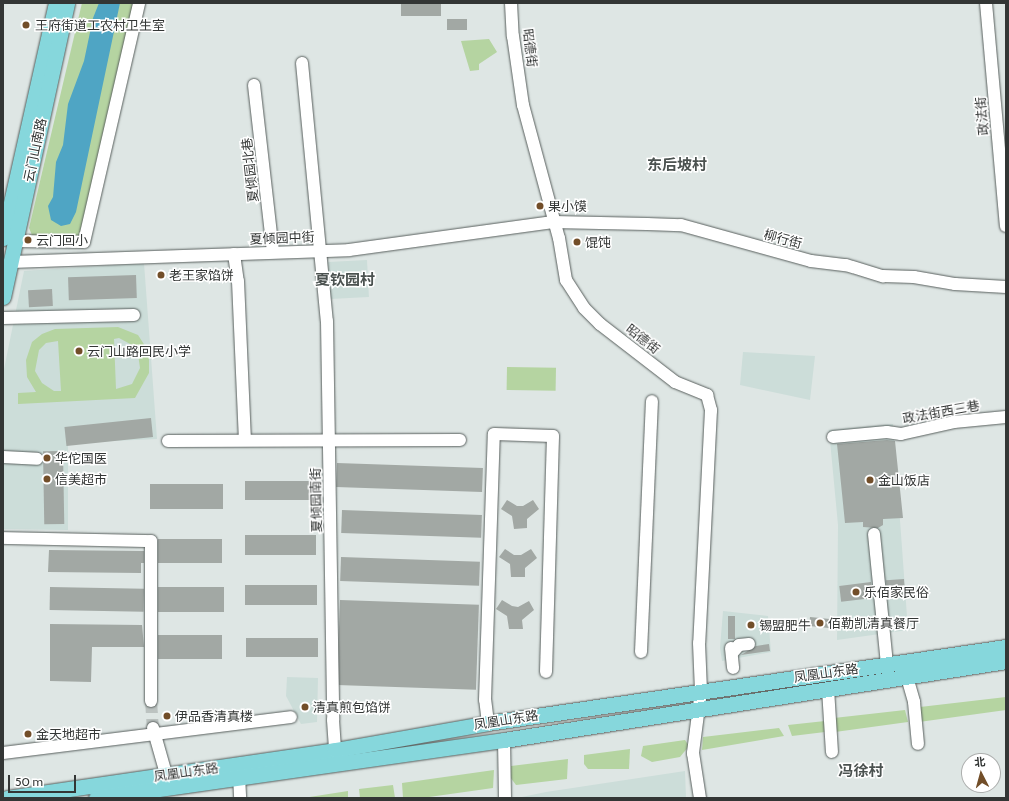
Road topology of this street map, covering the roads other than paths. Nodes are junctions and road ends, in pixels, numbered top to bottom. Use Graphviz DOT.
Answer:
graph roads {
  1 [pos="56,3"];
  2 [pos="67,3"];
  3 [pos="139,3"];
  4 [pos="511,3"];
  5 [pos="986,3"];
  6 [pos="302,63"];
  7 [pos="254,85"];
  8 [pos="5,217"];
  9 [pos="553,222"];
  10 [pos="1006,226"];
  11 [pos="9,240"];
  12 [pos="321,251"];
  13 [pos="273,252"];
  14 [pos="234,254"];
  15 [pos="10,262"];
  16 [pos="1006,287"];
  17 [pos="3,298"];
  18 [pos="134,315"];
  19 [pos="3,318"];
  20 [pos="652,401"];
  21 [pos="1006,417"];
  22 [pos="833,437"];
  23 [pos="329,438"];
  24 [pos="245,439"];
  25 [pos="460,440"];
  26 [pos="168,441"];
  27 [pos="3,457"];
  28 [pos="37,459"];
  29 [pos="874,534"];
  30 [pos="3,538"];
  31 [pos="749,644"];
  32 [pos="1006,647"];
  33 [pos="642,652"];
  34 [pos="1006,661"];
  35 [pos="887,664"];
  36 [pos="732,668"];
  37 [pos="546,672"];
  38 [pos="907,677"];
  39 [pos="828,689"];
  40 [pos="701,691"];
  41 [pos="152,701"];
  42 [pos="700,709"];
  43 [pos="291,717"];
  44 [pos="488,723"];
  45 [pos="154,731"];
  46 [pos="504,740"];
  47 [pos="918,744"];
  48 [pos="832,752"];
  49 [pos="3,753"];
  50 [pos="338,756"];
  51 [pos="166,774"];
  52 [pos="239,776"];
  53 [pos="6,798"];
  54 [pos="96,798"];
  55 [pos="240,798"];
  56 [pos="505,798"];
  57 [pos="700,798"];
  1 -- 8 [label="main road, 云门山南路"];
  2 -- 11 [label="main road, 云门山南路"];
  3 -- 11 [label="street"];
  4 -- 9 [label="street, 昭德街"];
  5 -- 10 [label="street, 政法街"];
  6 -- 12 [label="street, 夏倾园南街"];
  7 -- 13 [label="street, 夏倾园北巷"];
  8 -- 11 [label="main road, 云门山南路"];
  9 -- 12 [label="street, 夏倾园中街"];
  9 -- 16 [label="street, 柳行街"];
  9 -- 40 [label="street, 昭德街"];
  11 -- 15 [label="main road, 云门山南路"];
  12 -- 13 [label="street, 夏倾园中街"];
  12 -- 23 [label="street, 夏倾园南街"];
  13 -- 14 [label="street, 夏倾园中街"];
  14 -- 15 [label="street, 夏倾园中街"];
  14 -- 24 [label="street"];
  15 -- 17 [label="main road, 云门山南路"];
  18 -- 19 [label="street"];
  20 -- 33 [label="street"];
  21 -- 22 [label="street, 政法街西三巷"];
  23 -- 24 [label="street"];
  23 -- 25 [label="street"];
  23 -- 50 [label="street, 夏倾园南街"];
  24 -- 26 [label="street"];
  27 -- 28 [label="street"];
  29 -- 35 [label="street"];
  30 -- 41 [label="street"];
  31 -- 36 [label="street"];
  32 -- 35 [label="main road, 凤凰山东路"];
  34 -- 38 [label="main road, 凤凰山东路"];
  35 -- 40 [label="main road, 凤凰山东路"];
  37 -- 44 [label="street"];
  38 -- 39 [label="main road, 凤凰山东路"];
  38 -- 47 [label="street"];
  39 -- 42 [label="main road, 凤凰山东路"];
  39 -- 48 [label="street"];
  40 -- 42 [label="street"];
  40 -- 44 [label="main road, 凤凰山东路"];
  42 -- 46 [label="main road, 凤凰山东路"];
  42 -- 57 [label="street"];
  43 -- 45 [label="street"];
  44 -- 50 [label="main road, 凤凰山东路"];
  45 -- 49 [label="street"];
  45 -- 51 [label="street"];
  46 -- 50 [label="main road, 凤凰山东路"];
  46 -- 56 [label="street"];
  50 -- 51 [label="main road, 凤凰山东路"];
  50 -- 52 [label="main road, 凤凰山东路"];
  51 -- 53 [label="main road, 凤凰山东路"];
  52 -- 54 [label="main road, 凤凰山东路"];
  52 -- 55 [label="street"];
}
